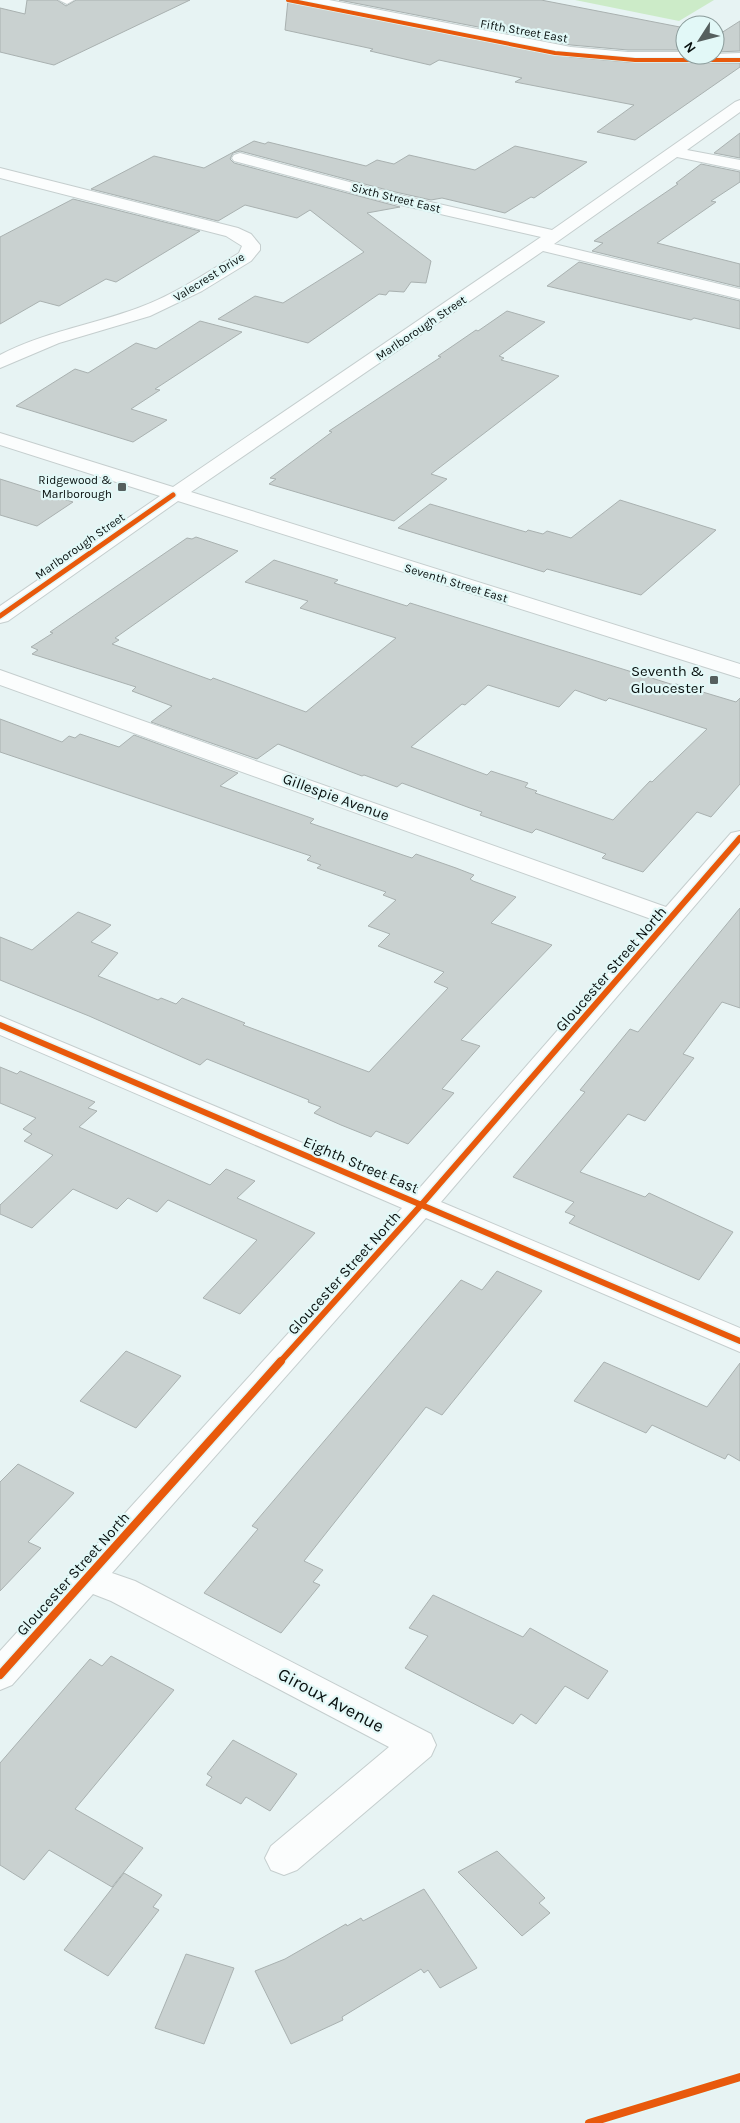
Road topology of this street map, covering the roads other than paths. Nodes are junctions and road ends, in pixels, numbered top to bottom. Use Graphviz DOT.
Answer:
graph roads {
  1 [pos="307,0"];
  2 [pos="675,57"];
  3 [pos="725,57"];
  4 [pos="740,57"];
  5 [pos="725,59"];
  6 [pos="740,61"];
  7 [pos="740,105"];
  8 [pos="675,152"];
  9 [pos="240,158"];
  10 [pos="740,165"];
  11 [pos="0,173"];
  12 [pos="31,181"];
  13 [pos="8,191"];
  14 [pos="546,240"];
  15 [pos="740,294"];
  16 [pos="0,362"];
  17 [pos="0,439"];
  18 [pos="173,495"];
  19 [pos="0,616"];
  20 [pos="740,671"];
  21 [pos="0,677"];
  22 [pos="740,838"];
  23 [pos="672,918"];
  24 [pos="0,1025"];
  25 [pos="422,1204"];
  26 [pos="740,1341"];
  27 [pos="86,1578"];
  28 [pos="0,1675"];
  29 [pos="284,1858"];
  1 -- 2 [label="street, Fifth Street East"];
  3 -- 4 [label="street, Fifth Street East"];
  5 -- 6 [label="street"];
  7 -- 8 [label="street, Marlborough Street"];
  8 -- 10 [label="street"];
  8 -- 14 [label="street, Marlborough Street"];
  9 -- 14 [label="street, Sixth Street East"];
  11 -- 12 [label="street, Valecrest Drive"];
  12 -- 13 [label="street"];
  12 -- 16 [label="street, Valecrest Drive"];
  14 -- 15 [label="street, Sixth Street East"];
  14 -- 18 [label="street, Marlborough Street"];
  17 -- 18 [label="street, Seventh Street East"];
  18 -- 19 [label="street, Marlborough Street"];
  18 -- 20 [label="street, Seventh Street East"];
  21 -- 23 [label="street, Gillespie Avenue"];
  22 -- 23 [label="street, Gloucester Street North"];
  23 -- 25 [label="street, Gloucester Street North"];
  24 -- 25 [label="street, Eighth Street East"];
  25 -- 26 [label="street, Eighth Street East"];
  25 -- 27 [label="street, Gloucester Street North"];
  27 -- 28 [label="street, Gloucester Street North"];
  27 -- 29 [label="street, Giroux Avenue"];
}
